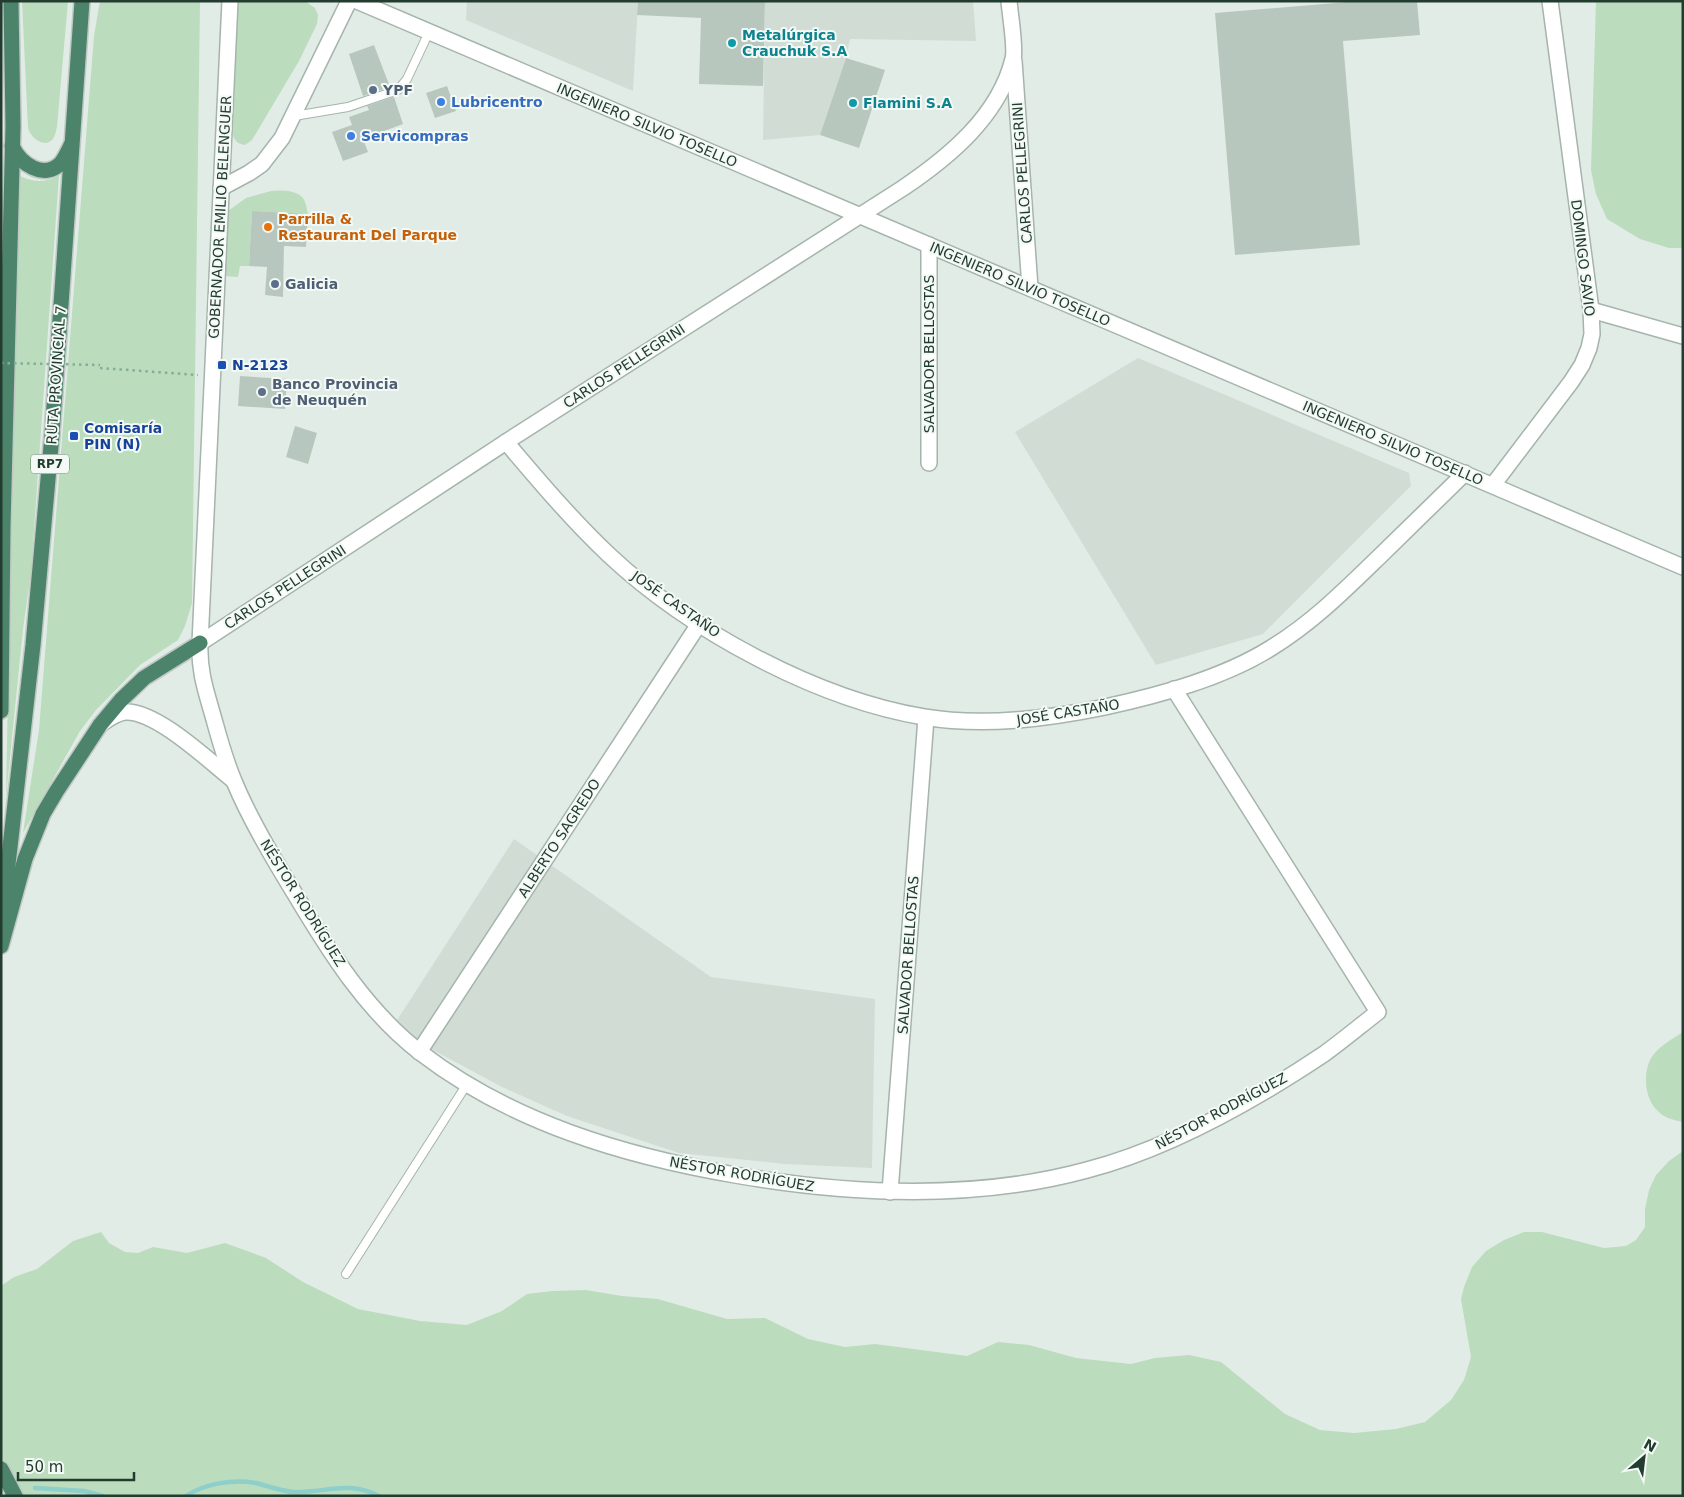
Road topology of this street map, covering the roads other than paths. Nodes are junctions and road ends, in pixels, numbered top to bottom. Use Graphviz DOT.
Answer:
graph roads {
  1 [pos="11,1"];
  2 [pos="82,1"];
  3 [pos="89,1"];
  4 [pos="230,1"];
  5 [pos="349,1"];
  6 [pos="357,1"];
  7 [pos="1009,1"];
  8 [pos="1550,1"];
  9 [pos="429,32"];
  10 [pos="80,41"];
  11 [pos="1014,58"];
  12 [pos="294,116"];
  13 [pos="74,139"];
  14 [pos="12,146"];
  15 [pos="222,188"];
  16 [pos="860,216"];
  17 [pos="929,245"];
  18 [pos="1030,288"];
  19 [pos="1591,310"];
  20 [pos="1683,336"];
  21 [pos="506,442"];
  22 [pos="929,463"];
  23 [pos="1465,473"];
  24 [pos="1494,486"];
  25 [pos="1683,567"];
  26 [pos="699,624"];
  27 [pos="200,643"];
  28 [pos="1174,689"];
  29 [pos="1,709"];
  30 [pos="926,718"];
  31 [pos="100,725"];
  32 [pos="233,781"];
  33 [pos="1,926"];
  34 [pos="1,946"];
  35 [pos="419,1052"];
  36 [pos="466,1084"];
  37 [pos="890,1192"];
  38 [pos="346,1274"];
  39 [pos="1,1469"];
  40 [pos="14,1496"];
  1 -- 14 [label="highway"];
  2 -- 10 [label="highway, RUTA PROVINCIAL 7 / RP7"];
  3 -- 10 [label="street"];
  4 -- 15 [label="street, GOBERNADOR EMILIO BELENGUER"];
  5 -- 12 [label="street"];
  6 -- 9 [label="street, INGENIERO SILVIO TOSELLO"];
  7 -- 11 [label="street, CARLOS PELLEGRINI"];
  8 -- 19 [label="street, DOMINGO SAVIO"];
  9 -- 12 [label="lane"];
  9 -- 16 [label="street, INGENIERO SILVIO TOSELLO"];
  10 -- 13 [label="highway, RUTA PROVINCIAL 7 / RP7"];
  11 -- 16 [label="street, CARLOS PELLEGRINI"];
  11 -- 18 [label="street, CARLOS PELLEGRINI"];
  12 -- 15 [label="street"];
  13 -- 14 [label="highway"];
  13 -- 33 [label="highway, RUTA PROVINCIAL 7 / RP7"];
  14 -- 29 [label="highway"];
  15 -- 27 [label="street, GOBERNADOR EMILIO BELENGUER"];
  16 -- 17 [label="street, INGENIERO SILVIO TOSELLO"];
  16 -- 21 [label="street, CARLOS PELLEGRINI"];
  17 -- 18 [label="street, INGENIERO SILVIO TOSELLO"];
  17 -- 22 [label="street, SALVADOR BELLOSTAS"];
  18 -- 23 [label="street, INGENIERO SILVIO TOSELLO"];
  19 -- 20 [label="street"];
  19 -- 24 [label="street, DOMINGO SAVIO"];
  21 -- 26 [label="street, JOSÉ CASTAÑO"];
  21 -- 27 [label="street, CARLOS PELLEGRINI"];
  23 -- 24 [label="street, INGENIERO SILVIO TOSELLO"];
  23 -- 28 [label="street, JOSÉ CASTAÑO"];
  24 -- 25 [label="street, INGENIERO SILVIO TOSELLO"];
  26 -- 30 [label="street, JOSÉ CASTAÑO"];
  26 -- 35 [label="street, ALBERTO SAGREDO"];
  27 -- 31 [label="highway"];
  27 -- 32 [label="street, NÉSTOR RODRÍGUEZ"];
  28 -- 30 [label="street, JOSÉ CASTAÑO"];
  28 -- 37 [label="street, NÉSTOR RODRÍGUEZ"];
  30 -- 37 [label="street, SALVADOR BELLOSTAS"];
  31 -- 32 [label="street, NÉSTOR RODRÍGUEZ"];
  31 -- 34 [label="highway"];
  32 -- 35 [label="street, NÉSTOR RODRÍGUEZ"];
  35 -- 36 [label="street, NÉSTOR RODRÍGUEZ"];
  36 -- 37 [label="street, NÉSTOR RODRÍGUEZ"];
  36 -- 38 [label="lane"];
  39 -- 40 [label="highway"];
}
